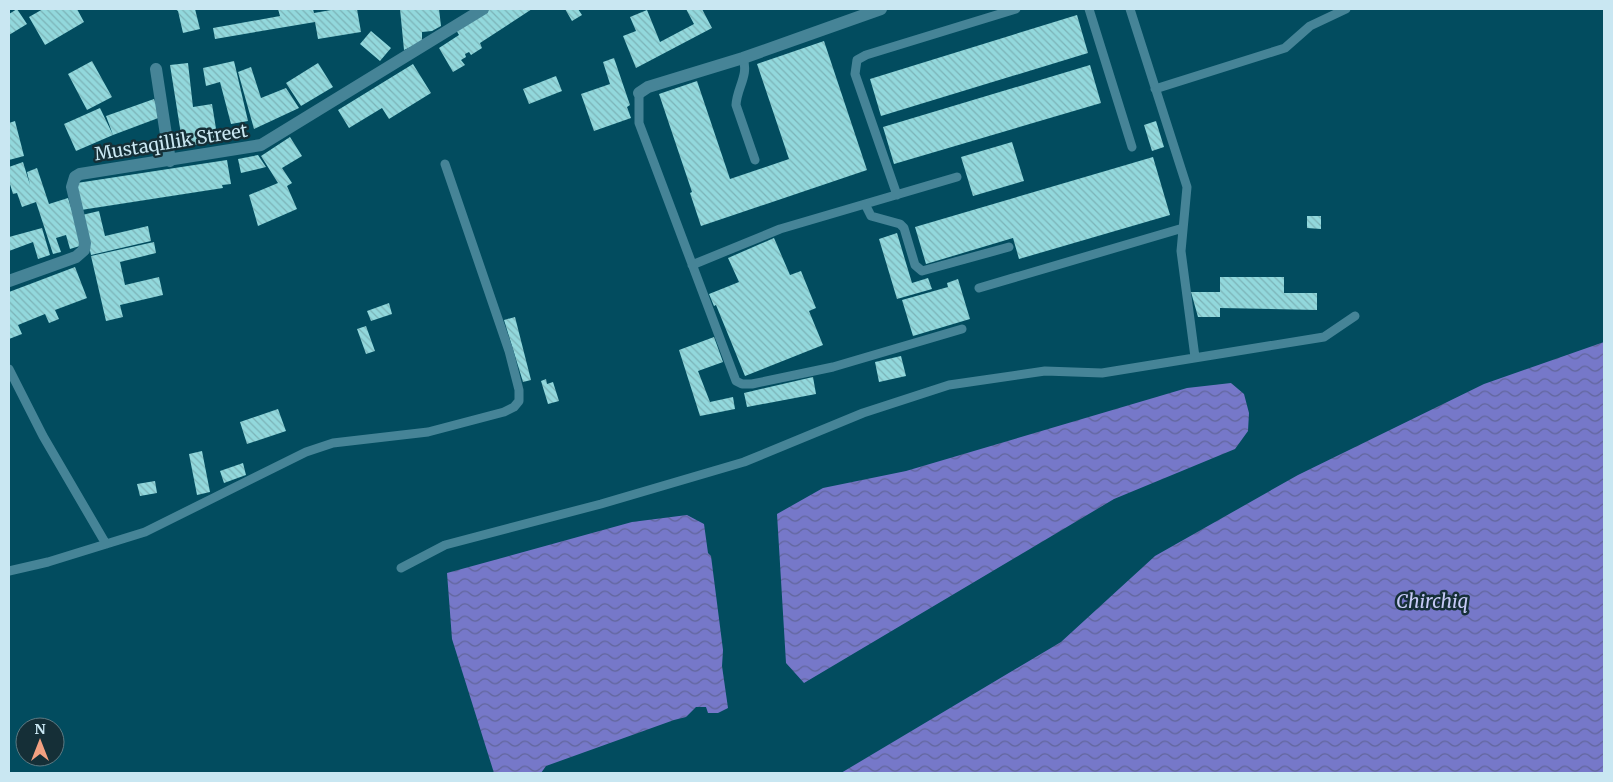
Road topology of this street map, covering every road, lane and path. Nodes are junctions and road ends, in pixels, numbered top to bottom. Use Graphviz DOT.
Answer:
graph roads {
  1 [pos="483,9"];
  2 [pos="881,9"];
  3 [pos="1016,9"];
  4 [pos="1089,9"];
  5 [pos="1130,9"];
  6 [pos="1346,9"];
  7 [pos="743,58"];
  8 [pos="156,69"];
  9 [pos="1155,89"];
  10 [pos="638,93"];
  11 [pos="1132,146"];
  12 [pos="755,160"];
  13 [pos="170,161"];
  14 [pos="445,164"];
  15 [pos="957,177"];
  16 [pos="897,195"];
  17 [pos="865,204"];
  18 [pos="1183,228"];
  19 [pos="1009,247"];
  20 [pos="692,265"];
  21 [pos="9,281"];
  22 [pos="979,288"];
  23 [pos="1355,316"];
  24 [pos="962,329"];
  25 [pos="1195,357"];
  26 [pos="9,368"];
  27 [pos="106,544"];
  28 [pos="401,568"];
  29 [pos="9,571"];
  1 -- 13 [label="street, Mustaqillik Street"];
  2 -- 7 [label="street"];
  3 -- 16 [label="lane"];
  4 -- 11 [label="lane"];
  5 -- 9 [label="lane"];
  6 -- 9 [label="lane"];
  7 -- 10 [label="street"];
  7 -- 12 [label="lane"];
  8 -- 13 [label="street"];
  9 -- 18 [label="lane"];
  10 -- 20 [label="lane"];
  13 -- 21 [label="street, Mustaqillik Street"];
  14 -- 27 [label="lane"];
  15 -- 16 [label="lane"];
  16 -- 17 [label="lane"];
  17 -- 19 [label="lane"];
  17 -- 20 [label="lane"];
  18 -- 22 [label="lane"];
  18 -- 25 [label="lane"];
  20 -- 24 [label="lane"];
  23 -- 25 [label="lane"];
  25 -- 28 [label="lane"];
  26 -- 27 [label="lane"];
  27 -- 29 [label="lane"];
}
